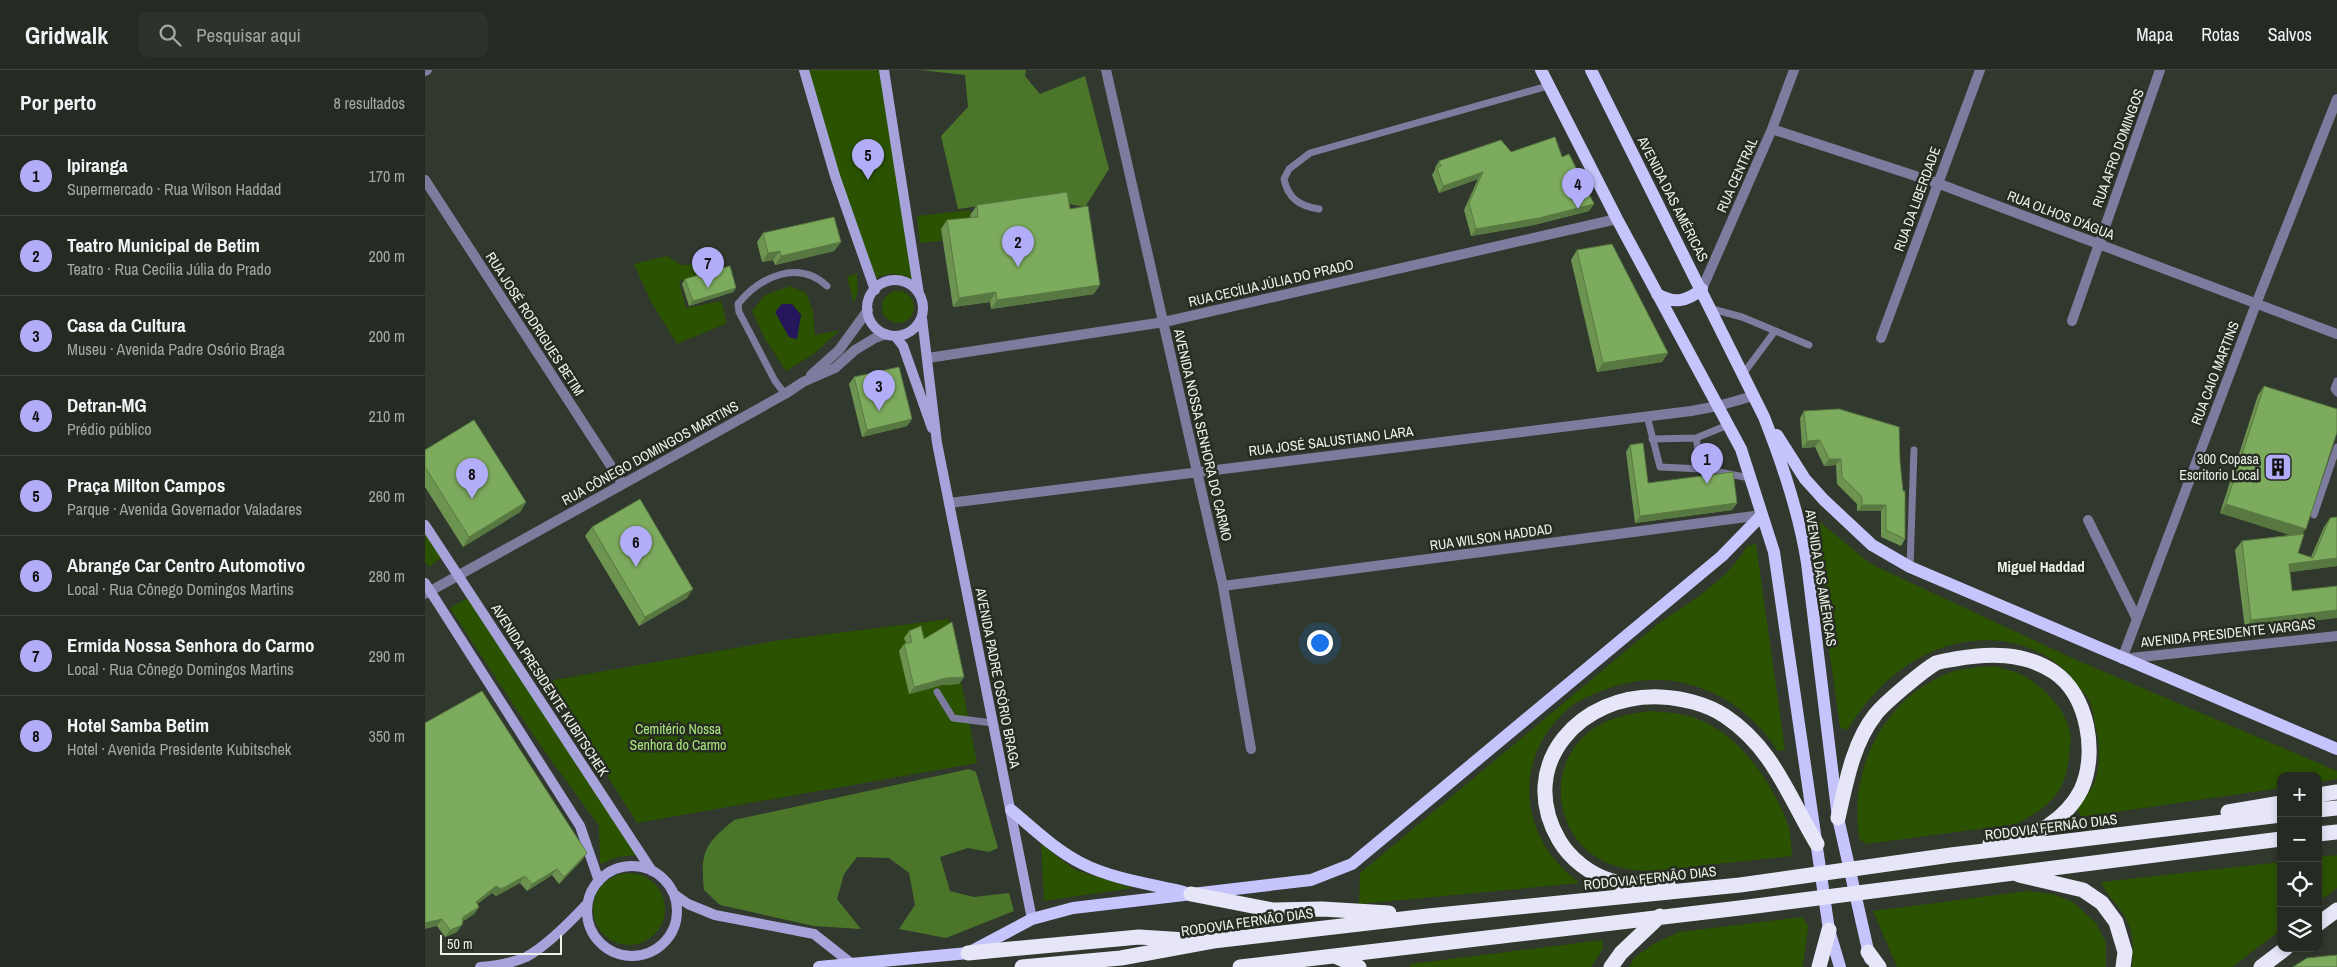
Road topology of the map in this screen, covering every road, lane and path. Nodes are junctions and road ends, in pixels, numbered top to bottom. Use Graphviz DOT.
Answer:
graph roads {
  1 [pos="804,70"];
  2 [pos="884,70"];
  3 [pos="1106,70"];
  4 [pos="1541,70"];
  5 [pos="1794,70"];
  6 [pos="1980,70"];
  7 [pos="2160,70"];
  8 [pos="1592,71"];
  9 [pos="1548,86"];
  10 [pos="2337,99"];
  11 [pos="1772,129"];
  12 [pos="425,180"];
  13 [pos="1937,183"];
  14 [pos="1319,209"];
  15 [pos="1617,219"];
  16 [pos="2098,244"];
  17 [pos="827,286"];
  18 [pos="1702,289"];
  19 [pos="875,290"];
  20 [pos="919,294"];
  21 [pos="1657,294"];
  22 [pos="2256,304"];
  23 [pos="1712,309"];
  24 [pos="868,310"];
  25 [pos="922,318"];
  26 [pos="2072,321"];
  27 [pos="1164,322"];
  28 [pos="1775,331"];
  29 [pos="2337,334"];
  30 [pos="891,335"];
  31 [pos="1881,338"];
  32 [pos="1809,345"];
  33 [pos="928,358"];
  34 [pos="1743,374"];
  35 [pos="2337,381"];
  36 [pos="803,382"];
  37 [pos="2337,393"];
  38 [pos="785,394"];
  39 [pos="1753,396"];
  40 [pos="1718,406"];
  41 [pos="1647,416"];
  42 [pos="1765,417"];
  43 [pos="1728,425"];
  44 [pos="1696,438"];
  45 [pos="1652,439"];
  46 [pos="937,443"];
  47 [pos="2337,447"];
  48 [pos="1914,450"];
  49 [pos="1701,469"];
  50 [pos="1197,472"];
  51 [pos="1750,478"];
  52 [pos="622,483"];
  53 [pos="949,503"];
  54 [pos="1762,515"];
  55 [pos="2314,515"];
  56 [pos="2088,520"];
  57 [pos="425,525"];
  58 [pos="1910,567"];
  59 [pos="458,575"];
  60 [pos="1223,586"];
  61 [pos="427,589"];
  62 [pos="2137,619"];
  63 [pos="2337,636"];
  64 [pos="2121,659"];
  65 [pos="937,692"];
  66 [pos="993,723"];
  67 [pos="1251,749"];
  68 [pos="2337,749"];
  69 [pos="2337,792"];
  70 [pos="2322,794"];
  71 [pos="2277,803"];
  72 [pos="2337,808"];
  73 [pos="1011,810"];
  74 [pos="2322,810"];
  75 [pos="2277,816"];
  76 [pos="1838,818"];
  77 [pos="2337,832"];
  78 [pos="2322,834"];
  79 [pos="2277,839"];
  80 [pos="2078,841"];
  81 [pos="1817,844"];
  82 [pos="1951,855"];
  83 [pos="652,871"];
  84 [pos="2008,872"];
  85 [pos="599,881"];
  86 [pos="1747,884"];
  87 [pos="674,894"];
  88 [pos="1191,894"];
  89 [pos="587,904"];
  90 [pos="2337,910"];
  91 [pos="1428,916"];
  92 [pos="1660,916"];
  93 [pos="1033,919"];
  94 [pos="2322,921"];
  95 [pos="1829,930"];
  96 [pos="1213,941"];
  97 [pos="1868,952"];
  98 [pos="2281,952"];
  99 [pos="968,953"];
  100 [pos="1335,956"];
  101 [pos="852,964"];
  102 [pos="481,967"];
  103 [pos="819,967"];
  104 [pos="1022,967"];
  105 [pos="1240,967"];
  106 [pos="1359,967"];
  107 [pos="1611,967"];
  108 [pos="1819,967"];
  109 [pos="1840,967"];
  110 [pos="1872,967"];
  111 [pos="1879,967"];
  112 [pos="2123,967"];
  113 [pos="2261,967"];
  1 -- 19 [label="street"];
  2 -- 20 [label="street"];
  3 -- 27 [label="street, AVENIDA NOSSA SENHORA DO CARMO"];
  4 -- 9 [label="main road"];
  5 -- 11 [label="street, RUA CENTRAL"];
  6 -- 13 [label="street, RUA DA LIBERDADE"];
  7 -- 16 [label="street, RUA AFRO DOMINGOS"];
  8 -- 18 [label="main road, AVENIDA DAS AMÉRICAS"];
  9 -- 14 [label="lane"];
  9 -- 15 [label="main road"];
  10 -- 22 [label="street, RUA CAIO MARTINS"];
  11 -- 13 [label="street, RUA OLHOS D'ÁGUA"];
  11 -- 18 [label="street, RUA CENTRAL"];
  12 -- 52 [label="street, RUA JOSÉ RODRIGUES BETIM"];
  13 -- 16 [label="street, RUA OLHOS D'ÁGUA"];
  13 -- 31 [label="street, RUA DA LIBERDADE"];
  15 -- 21 [label="main road"];
  15 -- 27 [label="street, RUA CECÍLIA JÚLIA DO PRADO"];
  16 -- 22 [label="street, RUA OLHOS D'ÁGUA"];
  16 -- 26 [label="street, RUA AFRO DOMINGOS"];
  17 -- 38 [label="lane"];
  18 -- 21 [label="main road"];
  18 -- 23 [label="main road, AVENIDA DAS AMÉRICAS"];
  19 -- 20 [label="street"];
  19 -- 24 [label="street"];
  20 -- 25 [label="street"];
  21 -- 40 [label="main road"];
  22 -- 29 [label="street, RUA OLHOS D'ÁGUA"];
  22 -- 62 [label="street, RUA CAIO MARTINS"];
  23 -- 28 [label="lane"];
  23 -- 34 [label="main road, AVENIDA DAS AMÉRICAS"];
  24 -- 30 [label="street"];
  24 -- 36 [label="street"];
  25 -- 30 [label="street"];
  25 -- 33 [label="street, AVENIDA PADRE OSÓRIO BRAGA"];
  27 -- 33 [label="street, RUA CECÍLIA JÚLIA DO PRADO"];
  27 -- 50 [label="street, AVENIDA NOSSA SENHORA DO CARMO"];
  28 -- 32 [label="lane"];
  28 -- 34 [label="lane"];
  30 -- 36 [label="street, RUA CÔNEGO DOMINGOS MARTINS"];
  30 -- 46 [label="street, AVENIDA PADRE OSÓRIO BRAGA"];
  33 -- 46 [label="street, AVENIDA PADRE OSÓRIO BRAGA"];
  34 -- 39 [label="main road, AVENIDA DAS AMÉRICAS"];
  35 -- 37 [label="lane"];
  36 -- 38 [label="street, RUA CÔNEGO DOMINGOS MARTINS"];
  38 -- 52 [label="street, RUA CÔNEGO DOMINGOS MARTINS"];
  39 -- 40 [label="street, RUA JOSÉ SALUSTIANO LARA"];
  39 -- 42 [label="main road, AVENIDA DAS AMÉRICAS"];
  40 -- 41 [label="street, RUA JOSÉ SALUSTIANO LARA"];
  40 -- 43 [label="main road"];
  41 -- 45 [label="lane"];
  41 -- 50 [label="street, RUA JOSÉ SALUSTIANO LARA"];
  42 -- 58 [label="main road"];
  42 -- 76 [label="main road, AVENIDA DAS AMÉRICAS"];
  43 -- 44 [label="lane"];
  43 -- 51 [label="main road"];
  44 -- 45 [label="lane"];
  44 -- 49 [label="lane"];
  45 -- 49 [label="lane"];
  46 -- 53 [label="street, AVENIDA PADRE OSÓRIO BRAGA"];
  47 -- 55 [label="lane"];
  48 -- 58 [label="lane"];
  49 -- 51 [label="lane"];
  50 -- 53 [label="street, RUA JOSÉ SALUSTIANO LARA"];
  50 -- 60 [label="street, AVENIDA NOSSA SENHORA DO CARMO"];
  51 -- 54 [label="main road"];
  52 -- 59 [label="street, RUA CÔNEGO DOMINGOS MARTINS"];
  53 -- 66 [label="street, AVENIDA PADRE OSÓRIO BRAGA"];
  54 -- 60 [label="street, RUA WILSON HADDAD"];
  54 -- 81 [label="main road"];
  54 -- 88 [label="main road"];
  56 -- 62 [label="street"];
  57 -- 59 [label="street, AVENIDA PRESIDENTE KUBITSCHEK"];
  58 -- 64 [label="main road"];
  59 -- 61 [label="street, RUA CÔNEGO DOMINGOS MARTINS"];
  59 -- 83 [label="street, AVENIDA PRESIDENTE KUBITSCHEK"];
  60 -- 67 [label="street, AVENIDA NOSSA SENHORA DO CARMO"];
  61 -- 85 [label="street"];
  62 -- 64 [label="street, RUA CAIO MARTINS"];
  63 -- 64 [label="street, AVENIDA PRESIDENTE VARGAS"];
  64 -- 68 [label="main road"];
  65 -- 66 [label="lane"];
  66 -- 73 [label="street, AVENIDA PADRE OSÓRIO BRAGA"];
  69 -- 70 [label="highway"];
  71 -- 80 [label="highway"];
  72 -- 74 [label="highway"];
  73 -- 88 [label="main road"];
  73 -- 93 [label="street, AVENIDA PADRE OSÓRIO BRAGA"];
  75 -- 80 [label="highway, RODOVIA FERNÃO DIAS"];
  76 -- 82 [label="highway"];
  76 -- 97 [label="main road, AVENIDA DAS AMÉRICAS"];
  77 -- 78 [label="highway"];
  79 -- 84 [label="highway"];
  80 -- 82 [label="highway, RODOVIA FERNÃO DIAS"];
  81 -- 86 [label="highway"];
  81 -- 95 [label="main road"];
  82 -- 86 [label="highway, RODOVIA FERNÃO DIAS"];
  83 -- 85 [label="street"];
  83 -- 87 [label="street"];
  84 -- 92 [label="highway"];
  84 -- 112 [label="highway"];
  85 -- 89 [label="street"];
  86 -- 91 [label="highway, RODOVIA FERNÃO DIAS"];
  87 -- 89 [label="street"];
  87 -- 101 [label="street"];
  88 -- 91 [label="highway"];
  88 -- 93 [label="main road"];
  89 -- 102 [label="street"];
  90 -- 94 [label="highway"];
  91 -- 96 [label="highway, RODOVIA FERNÃO DIAS"];
  92 -- 100 [label="highway"];
  92 -- 107 [label="highway"];
  93 -- 99 [label="main road"];
  95 -- 108 [label="highway"];
  95 -- 109 [label="main road"];
  96 -- 99 [label="highway"];
  96 -- 104 [label="highway, RODOVIA FERNÃO DIAS"];
  97 -- 110 [label="main road, AVENIDA DAS AMÉRICAS"];
  97 -- 111 [label="highway"];
  98 -- 113 [label="highway"];
  99 -- 101 [label="main road"];
  100 -- 105 [label="highway"];
  100 -- 106 [label="highway"];
  101 -- 103 [label="main road"];
}
